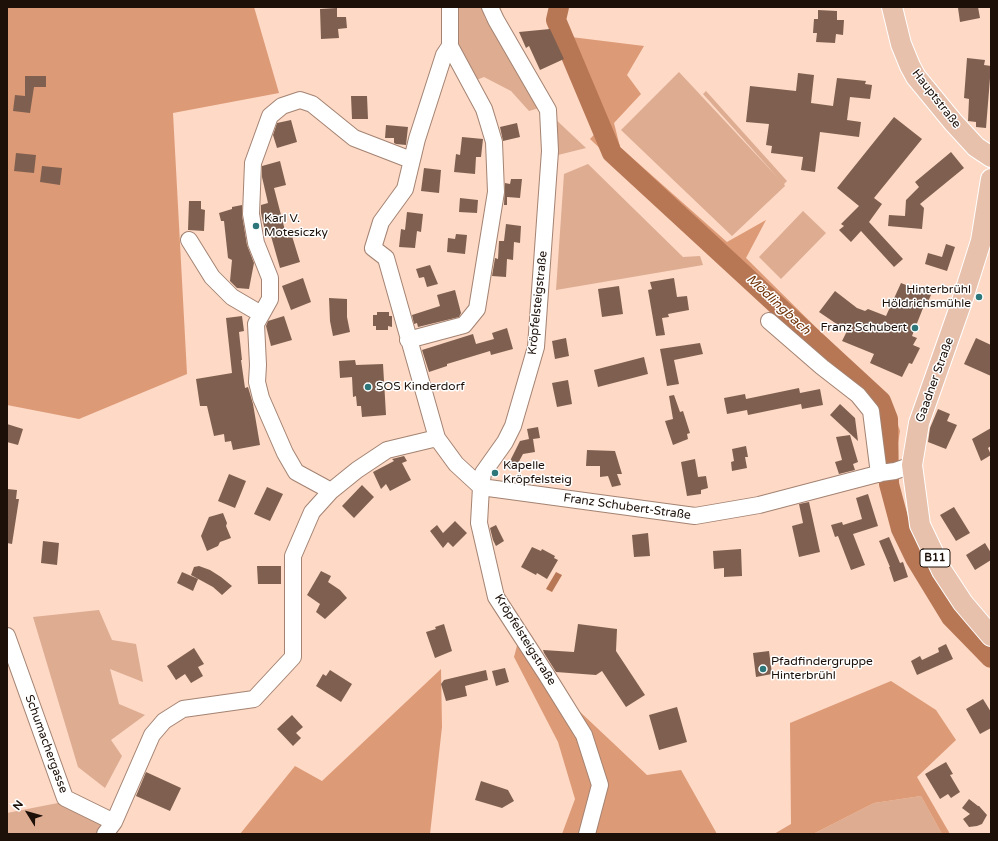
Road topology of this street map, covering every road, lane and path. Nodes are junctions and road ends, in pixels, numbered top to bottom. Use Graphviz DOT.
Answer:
graph roads {
  1 [pos="450,7"];
  2 [pos="490,7"];
  3 [pos="892,7"];
  4 [pos="450,46"];
  5 [pos="991,157"];
  6 [pos="411,160"];
  7 [pos="991,179"];
  8 [pos="189,240"];
  9 [pos="261,314"];
  10 [pos="769,321"];
  11 [pos="408,340"];
  12 [pos="437,438"];
  13 [pos="892,470"];
  14 [pos="481,487"];
  15 [pos="332,491"];
  16 [pos="7,636"];
  17 [pos="991,636"];
  18 [pos="110,828"];
  19 [pos="587,834"];
  1 -- 4 [label="street"];
  2 -- 14 [label="street, Kröpfelsteigstraße"];
  3 -- 5 [label="main road, Hauptstraße"];
  4 -- 6 [label="street"];
  4 -- 11 [label="street"];
  6 -- 9 [label="street"];
  6 -- 11 [label="street"];
  7 -- 13 [label="main road, Gaadner Straße / B11"];
  8 -- 9 [label="street"];
  9 -- 15 [label="street"];
  10 -- 13 [label="street"];
  11 -- 12 [label="street"];
  12 -- 14 [label="street"];
  12 -- 15 [label="street, Schumachergasse"];
  13 -- 14 [label="street, Franz Schubert-Straße"];
  13 -- 17 [label="main road, Gaadner Straße / B11"];
  14 -- 19 [label="street, Kröpfelsteigstraße"];
  15 -- 18 [label="street, Schumachergasse"];
  16 -- 18 [label="street, Schumachergasse"];
}
